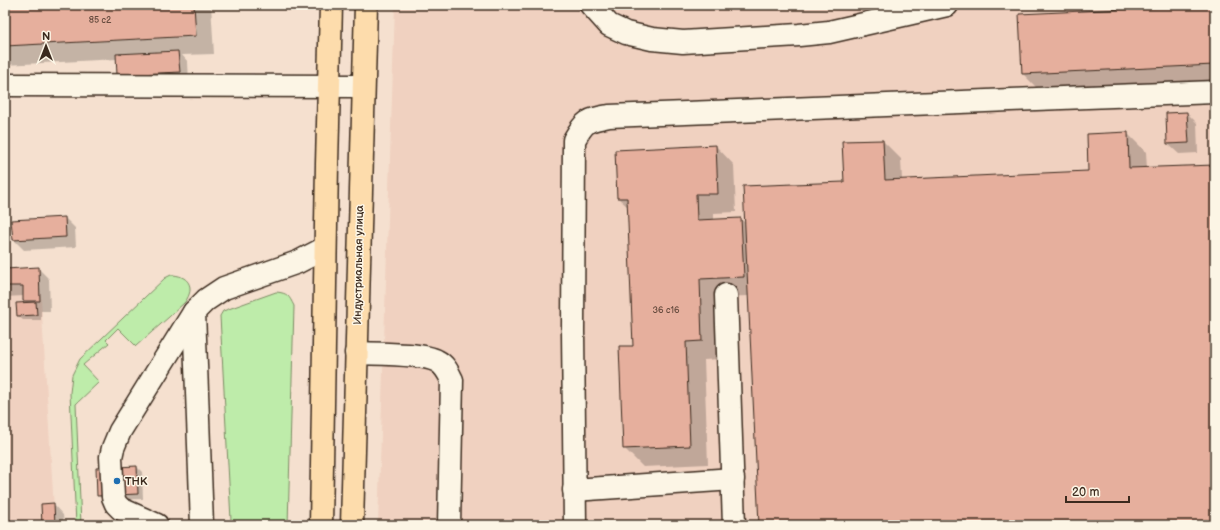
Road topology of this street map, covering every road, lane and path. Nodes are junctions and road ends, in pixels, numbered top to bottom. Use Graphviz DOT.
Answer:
graph roads {
  1 [pos="332,5"];
  2 [pos="366,5"];
  3 [pos="591,5"];
  4 [pos="948,5"];
  5 [pos="5,85"];
  6 [pos="329,86"];
  7 [pos="363,86"];
  8 [pos="1215,92"];
  9 [pos="325,248"];
  10 [pos="726,295"];
  11 [pos="194,312"];
  12 [pos="356,353"];
  13 [pos="733,479"];
  14 [pos="574,490"];
  15 [pos="157,525"];
  16 [pos="202,525"];
  17 [pos="321,525"];
  18 [pos="352,525"];
  19 [pos="449,525"];
  20 [pos="574,525"];
  21 [pos="734,525"];
  1 -- 6 [label="main road"];
  2 -- 7 [label="main road, Индустриальная улица"];
  3 -- 4 [label="lane"];
  5 -- 6 [label="lane"];
  6 -- 7 [label="lane"];
  6 -- 9 [label="main road"];
  7 -- 12 [label="main road, Индустриальная улица"];
  8 -- 14 [label="lane"];
  9 -- 11 [label="lane"];
  9 -- 17 [label="main road"];
  10 -- 13 [label="lane"];
  11 -- 15 [label="lane"];
  11 -- 16 [label="lane"];
  12 -- 18 [label="main road, Индустриальная улица"];
  12 -- 19 [label="lane"];
  13 -- 14 [label="lane"];
  13 -- 21 [label="lane"];
  14 -- 20 [label="lane"];
}
